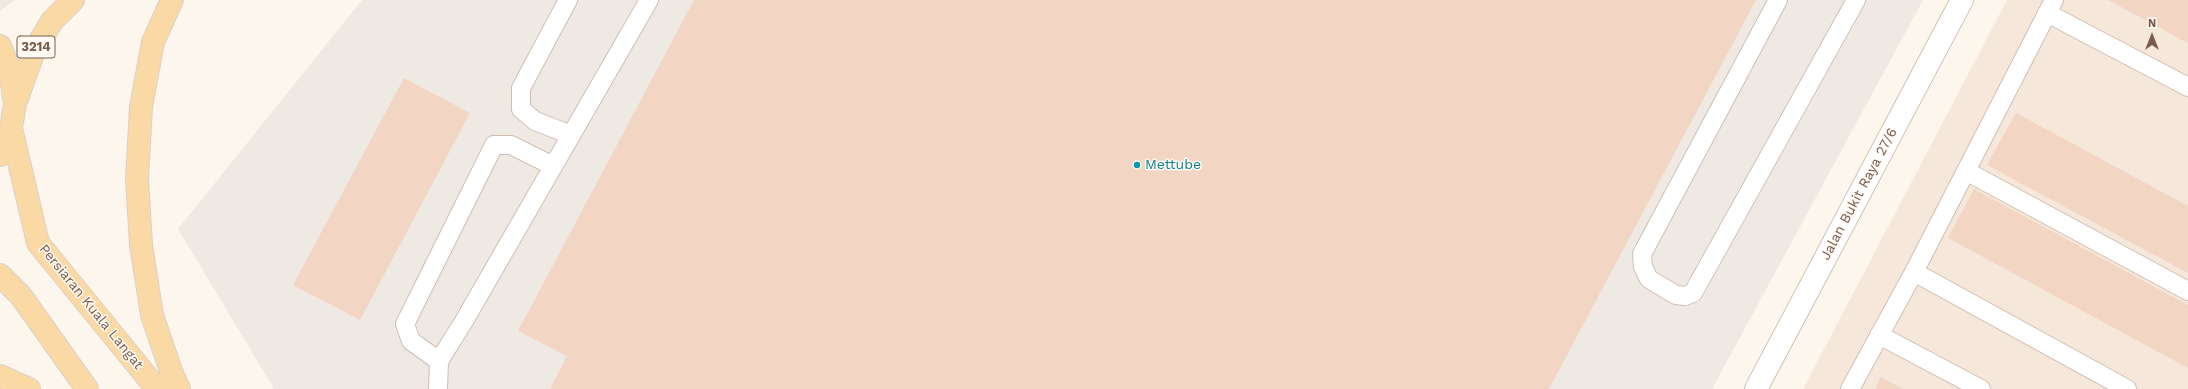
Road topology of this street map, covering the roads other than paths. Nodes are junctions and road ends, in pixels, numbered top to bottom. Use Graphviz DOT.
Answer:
graph roads {
  1 [pos="73,0"];
  2 [pos="172,0"];
  3 [pos="568,0"];
  4 [pos="649,0"];
  5 [pos="1778,0"];
  6 [pos="1856,0"];
  7 [pos="1962,0"];
  8 [pos="2050,7"];
  9 [pos="0,46"];
  10 [pos="2188,87"];
  11 [pos="14,104"];
  12 [pos="11,128"];
  13 [pos="571,135"];
  14 [pos="0,155"];
  15 [pos="553,166"];
  16 [pos="1966,171"];
  17 [pos="1914,272"];
  18 [pos="0,275"];
  19 [pos="2188,291"];
  20 [pos="1880,335"];
  21 [pos="438,361"];
  22 [pos="0,376"];
  23 [pos="29,389"];
  24 [pos="87,389"];
  25 [pos="157,389"];
  26 [pos="179,389"];
  27 [pos="438,389"];
  28 [pos="1756,389"];
  29 [pos="1850,389"];
  30 [pos="1982,389"];
  31 [pos="2127,389"];
  1 -- 11 [label="main road, 3214"];
  2 -- 26 [label="main road"];
  3 -- 13 [label="lane"];
  4 -- 13 [label="lane"];
  5 -- 6 [label="lane"];
  7 -- 28 [label="street, Jalan Bukit Raya 27/6"];
  8 -- 10 [label="lane"];
  8 -- 16 [label="lane"];
  9 -- 11 [label="main road"];
  11 -- 12 [label="main road"];
  12 -- 14 [label="main road"];
  12 -- 25 [label="main road, Persiaran Kuala Langat"];
  13 -- 15 [label="lane"];
  15 -- 21 [label="lane"];
  15 -- 21 [label="lane"];
  16 -- 17 [label="lane"];
  16 -- 19 [label="lane"];
  17 -- 20 [label="lane"];
  17 -- 31 [label="lane"];
  18 -- 24 [label="main road"];
  20 -- 29 [label="lane"];
  20 -- 30 [label="lane"];
  21 -- 27 [label="lane"];
  22 -- 23 [label="main road"];
}
